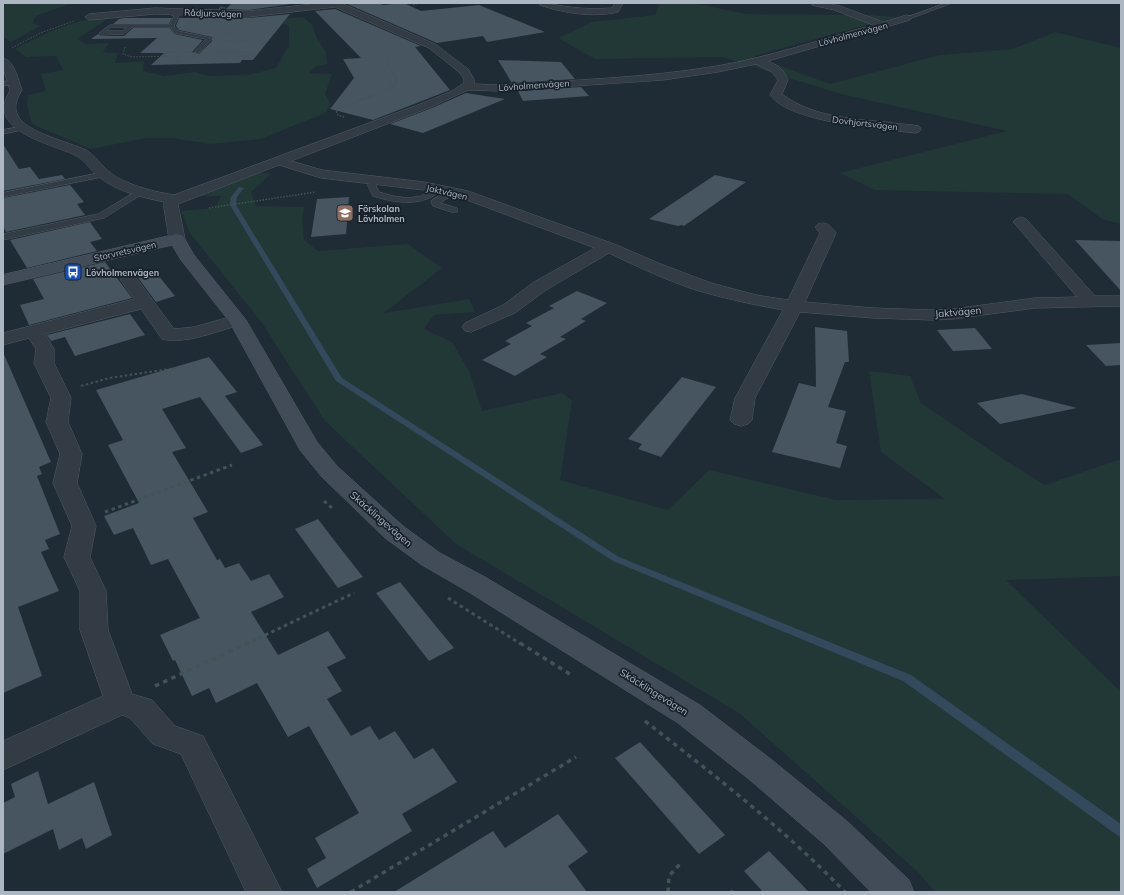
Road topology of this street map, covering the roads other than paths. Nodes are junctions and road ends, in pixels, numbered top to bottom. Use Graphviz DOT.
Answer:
graph roads {
  1 [pos="544,3"];
  2 [pos="619,3"];
  3 [pos="816,3"];
  4 [pos="950,3"];
  5 [pos="336,4"];
  6 [pos="167,11"];
  7 [pos="89,17"];
  8 [pos="907,18"];
  9 [pos="882,25"];
  10 [pos="131,26"];
  11 [pos="172,26"];
  12 [pos="197,52"];
  13 [pos="3,61"];
  14 [pos="757,61"];
  15 [pos="9,83"];
  16 [pos="466,87"];
  17 [pos="25,128"];
  18 [pos="915,129"];
  19 [pos="3,132"];
  20 [pos="279,161"];
  21 [pos="104,174"];
  22 [pos="446,190"];
  23 [pos="140,192"];
  24 [pos="3,195"];
  25 [pos="173,207"];
  26 [pos="454,210"];
  27 [pos="1021,222"];
  28 [pos="823,227"];
  29 [pos="3,237"];
  30 [pos="177,239"];
  31 [pos="608,247"];
  32 [pos="128,279"];
  33 [pos="3,280"];
  34 [pos="1090,301"];
  35 [pos="1121,301"];
  36 [pos="145,302"];
  37 [pos="794,306"];
  38 [pos="237,320"];
  39 [pos="471,327"];
  40 [pos="34,331"];
  41 [pos="3,339"];
  42 [pos="741,420"];
  43 [pos="120,702"];
  44 [pos="3,756"];
  45 [pos="264,892"];
  46 [pos="896,892"];
  1 -- 2 [label="street"];
  3 -- 9 [label="street"];
  4 -- 8 [label="lane"];
  5 -- 6 [label="street, Rådjursvägen"];
  5 -- 16 [label="street, Rådjursvägen"];
  6 -- 7 [label="street, Rådjursvägen"];
  6 -- 11 [label="lane"];
  8 -- 9 [label="street, Lövholmenvägen"];
  9 -- 14 [label="street, Lövholmenvägen"];
  10 -- 10 [label="lane"];
  10 -- 11 [label="lane"];
  11 -- 12 [label="lane"];
  13 -- 15 [label="street"];
  14 -- 16 [label="street, Lövholmenvägen"];
  14 -- 18 [label="street, Dovhjortsvägen"];
  15 -- 17 [label="street"];
  16 -- 20 [label="street, Lövholmenvägen"];
  17 -- 19 [label="lane"];
  17 -- 21 [label="street"];
  20 -- 22 [label="street, Jaktvägen"];
  20 -- 25 [label="street, Lövholmenvägen"];
  21 -- 23 [label="street"];
  21 -- 24 [label="lane"];
  22 -- 26 [label="lane"];
  22 -- 31 [label="street, Jaktvägen"];
  23 -- 25 [label="street"];
  23 -- 29 [label="lane"];
  25 -- 30 [label="street, Skäcklingevägen"];
  27 -- 34 [label="street"];
  28 -- 37 [label="street"];
  30 -- 33 [label="street, Storvretsvägen"];
  30 -- 38 [label="street, Skäcklingevägen"];
  31 -- 37 [label="street, Jaktvägen"];
  31 -- 39 [label="street"];
  32 -- 36 [label="street"];
  34 -- 35 [label="street, Jaktvägen"];
  34 -- 37 [label="street, Jaktvägen"];
  36 -- 38 [label="street"];
  36 -- 40 [label="street"];
  37 -- 42 [label="street"];
  38 -- 46 [label="street, Skäcklingevägen"];
  40 -- 41 [label="street"];
  40 -- 43 [label="street"];
  43 -- 44 [label="street"];
  43 -- 45 [label="street"];
}
